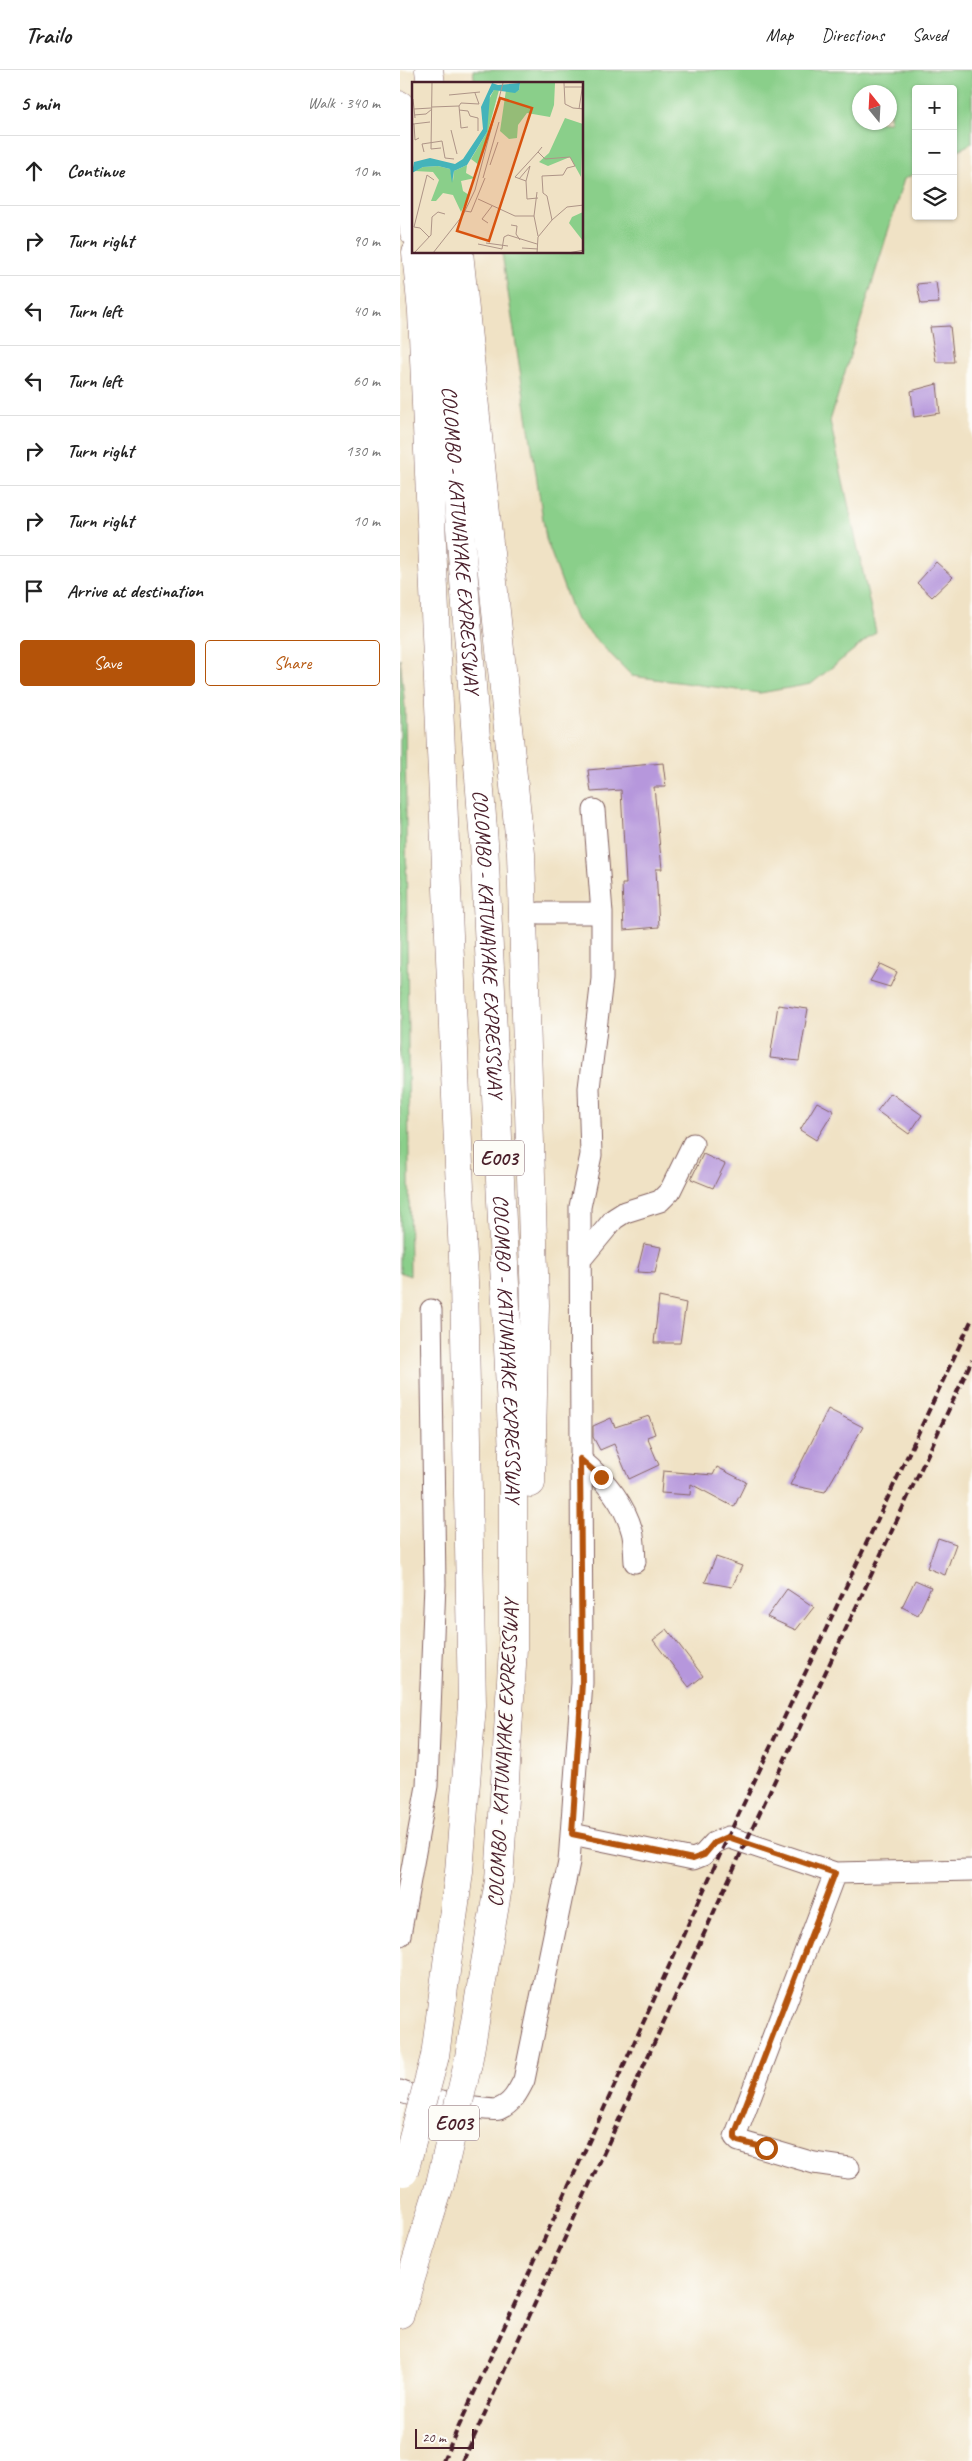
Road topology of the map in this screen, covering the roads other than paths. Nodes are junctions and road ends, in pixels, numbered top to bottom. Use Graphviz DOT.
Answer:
graph roads {
  1 [pos="400,104"];
  2 [pos="412,214"];
  3 [pos="416,254"];
  4 [pos="439,254"];
  5 [pos="448,254"];
  6 [pos="460,254"];
  7 [pos="460,254"];
  8 [pos="594,810"];
  9 [pos="539,913"];
  10 [pos="602,913"];
  11 [pos="693,1144"];
  12 [pos="581,1259"];
  13 [pos="431,1310"];
  14 [pos="580,1459"];
  15 [pos="531,1463"];
  16 [pos="635,1562"];
  17 [pos="513,1576"];
  18 [pos="512,1667"];
  19 [pos="572,1834"];
  20 [pos="972,1870"];
  21 [pos="835,1873"];
  22 [pos="400,1935"];
  23 [pos="400,2091"];
  24 [pos="849,2168"];
  25 [pos="402,2179"];
  26 [pos="400,2314"];
  1 -- 2 [label="highway"];
  3 -- 25 [label="highway, COLOMBO - KATUNAYAKE EXPRESSWAY / E003, bridge"];
  4 -- 17 [label="highway, COLOMBO - KATUNAYAKE EXPRESSWAY / E003"];
  5 -- 17 [label="highway"];
  6 -- 9 [label="highway"];
  7 -- 15 [label="highway"];
  8 -- 10 [label="street"];
  9 -- 10 [label="street"];
  9 -- 15 [label="highway"];
  10 -- 12 [label="street"];
  11 -- 12 [label="street"];
  12 -- 14 [label="street"];
  13 -- 22 [label="street"];
  14 -- 16 [label="street"];
  14 -- 19 [label="street"];
  15 -- 18 [label="highway"];
  17 -- 18 [label="highway, COLOMBO - KATUNAYAKE EXPRESSWAY / E003"];
  18 -- 26 [label="highway, COLOMBO - KATUNAYAKE EXPRESSWAY / E003, bridge"];
  19 -- 21 [label="street"];
  19 -- 23 [label="street"];
  20 -- 21 [label="street"];
  21 -- 24 [label="street"];
}
